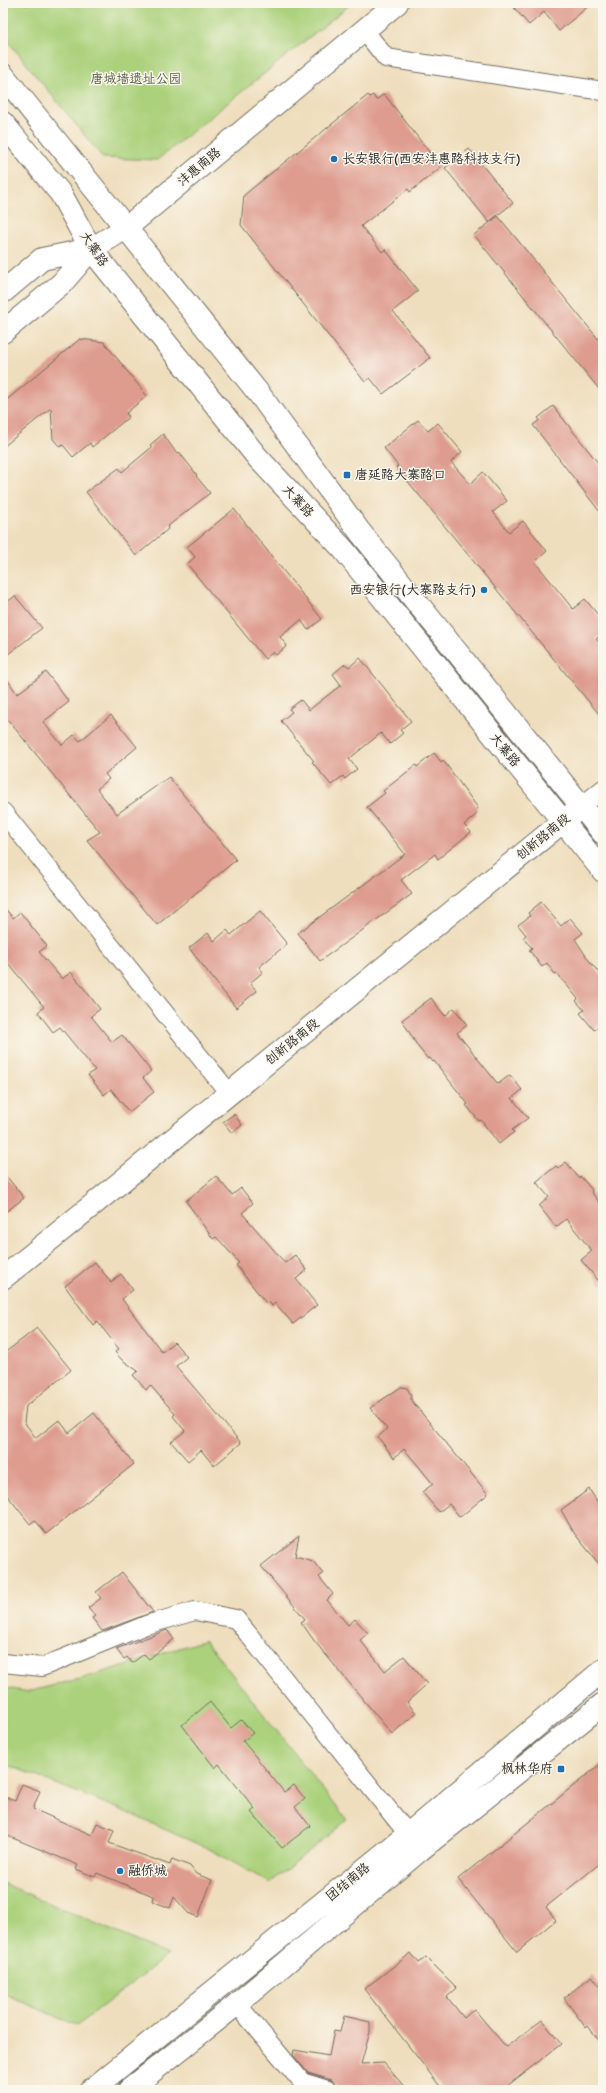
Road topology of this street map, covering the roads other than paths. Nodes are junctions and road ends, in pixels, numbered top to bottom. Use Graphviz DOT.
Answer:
graph roads {
  1 [pos="397,3"];
  2 [pos="364,30"];
  3 [pos="3,75"];
  4 [pos="603,91"];
  5 [pos="3,122"];
  6 [pos="126,228"];
  7 [pos="91,249"];
  8 [pos="3,292"];
  9 [pos="3,332"];
  10 [pos="603,789"];
  11 [pos="582,806"];
  12 [pos="3,812"];
  13 [pos="562,821"];
  14 [pos="603,833"];
  15 [pos="603,871"];
  16 [pos="229,1093"];
  17 [pos="3,1278"];
  18 [pos="3,1663"];
  19 [pos="603,1670"];
  20 [pos="603,1704"];
  21 [pos="414,1842"];
  22 [pos="237,2004"];
  23 [pos="91,2090"];
  24 [pos="129,2090"];
  25 [pos="328,2090"];
  1 -- 2 [label="main road, 沣惠南路"];
  2 -- 4 [label="street"];
  2 -- 6 [label="main road, 沣惠南路"];
  3 -- 6 [label="main road, 大寨路"];
  5 -- 7 [label="main road, 大寨路"];
  6 -- 7 [label="main road, 沣惠南路"];
  6 -- 11 [label="main road, 大寨路"];
  7 -- 8 [label="main road"];
  7 -- 9 [label="main road, 沣惠南路"];
  7 -- 13 [label="main road, 大寨路"];
  10 -- 11 [label="street"];
  11 -- 13 [label="main road, 创新路南段"];
  11 -- 14 [label="main road, 大寨路"];
  12 -- 16 [label="street"];
  13 -- 15 [label="main road, 大寨路"];
  13 -- 16 [label="main road, 创新路南段"];
  16 -- 17 [label="main road, 创新路南段"];
  18 -- 21 [label="street"];
  19 -- 21 [label="main road, 团结南路"];
  20 -- 21 [label="main road, 团结南路"];
  21 -- 22 [label="main road, 团结南路"];
  21 -- 23 [label="main road, 团结南路"];
  22 -- 24 [label="main road, 团结南路"];
  22 -- 25 [label="street"];
}
